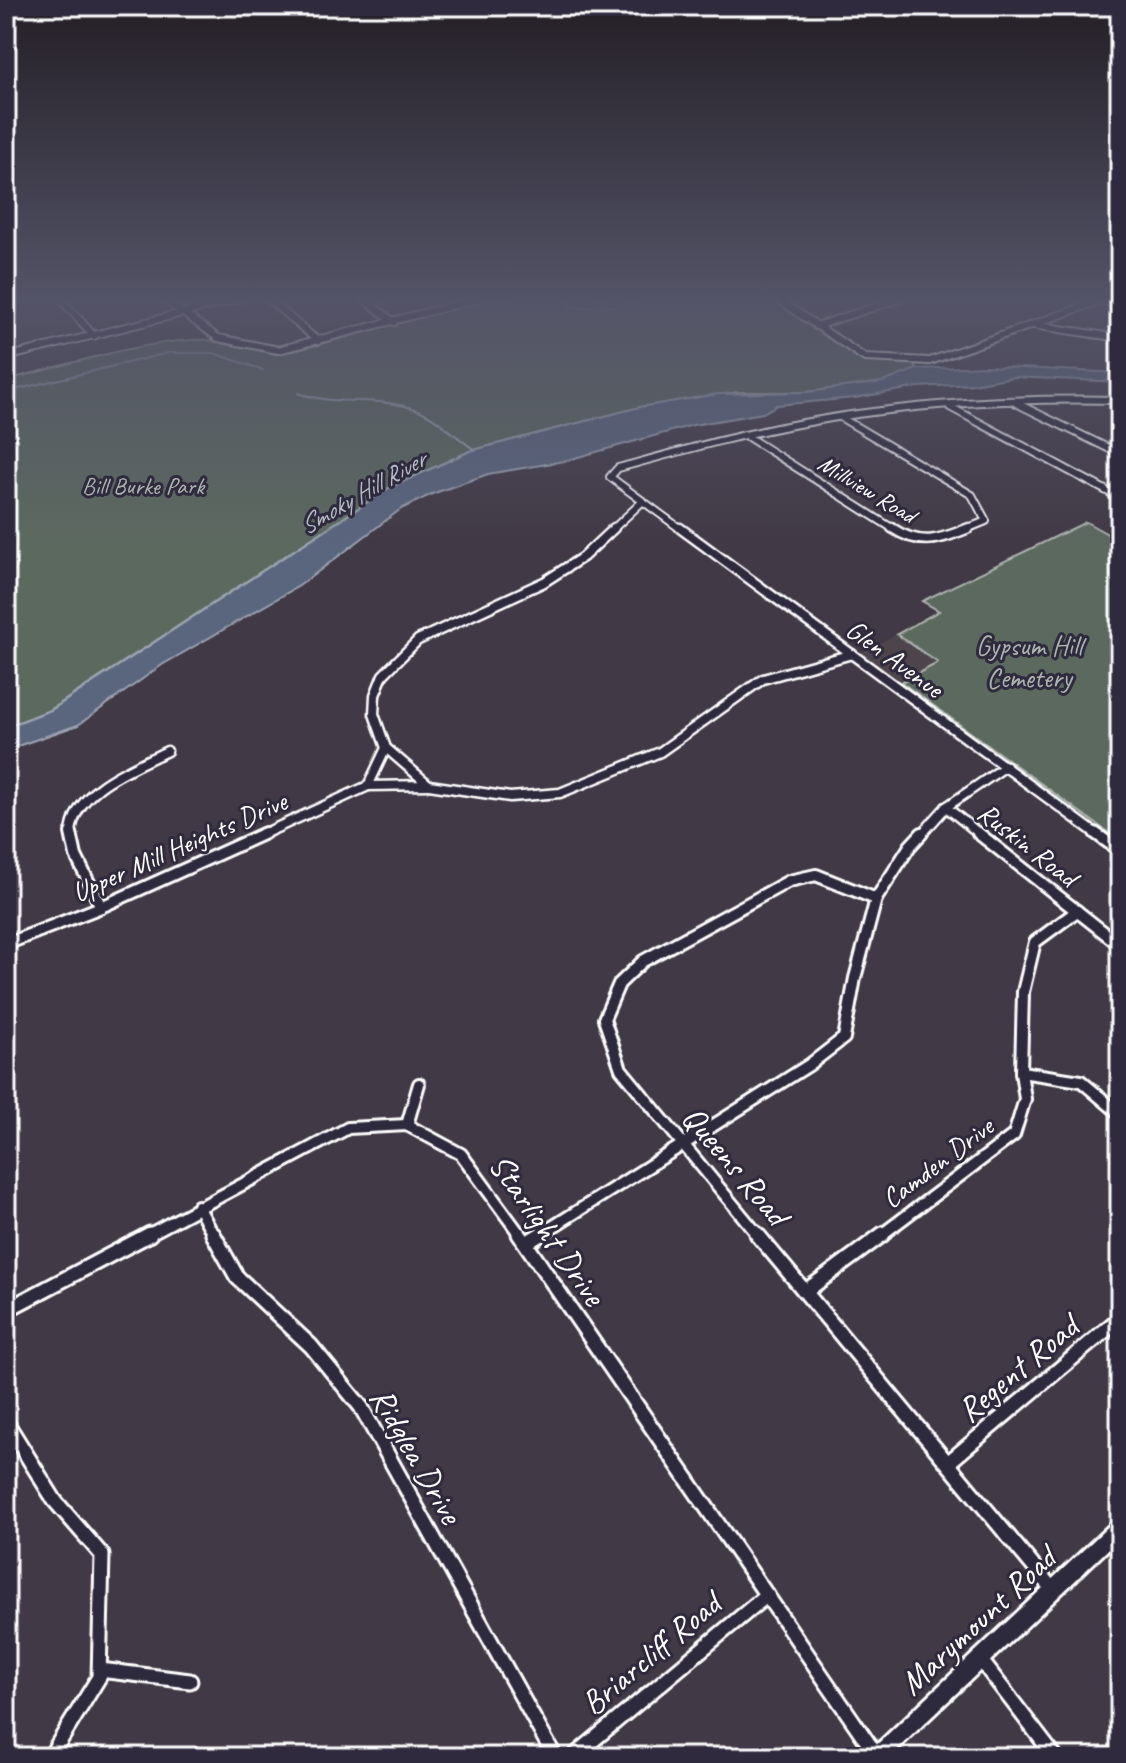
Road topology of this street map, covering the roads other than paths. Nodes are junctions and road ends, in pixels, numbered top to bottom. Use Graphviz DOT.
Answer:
graph roads {
  1 [pos="1120,400"];
  2 [pos="1013,401"];
  3 [pos="950,407"];
  4 [pos="838,417"];
  5 [pos="745,435"];
  6 [pos="1120,454"];
  7 [pos="1120,498"];
  8 [pos="643,501"];
  9 [pos="852,654"];
  10 [pos="386,748"];
  11 [pos="167,751"];
  12 [pos="1006,766"];
  13 [pos="429,785"];
  14 [pos="368,786"];
  15 [pos="946,807"];
  16 [pos="1120,851"];
  17 [pos="876,899"];
  18 [pos="101,907"];
  19 [pos="1077,911"];
  20 [pos="6,944"];
  21 [pos="1120,945"];
  22 [pos="1021,1072"];
  23 [pos="419,1084"];
  24 [pos="1120,1114"];
  25 [pos="407,1125"];
  26 [pos="682,1145"];
  27 [pos="198,1206"];
  28 [pos="526,1243"];
  29 [pos="806,1291"];
  30 [pos="6,1310"];
  31 [pos="1120,1318"];
  32 [pos="6,1422"];
  33 [pos="949,1462"];
  34 [pos="1120,1527"];
  35 [pos="1053,1590"];
  36 [pos="767,1595"];
  37 [pos="980,1659"];
  38 [pos="100,1670"];
  39 [pos="190,1681"];
  40 [pos="876,1756"];
  41 [pos="50,1757"];
  42 [pos="555,1757"];
  43 [pos="573,1757"];
  44 [pos="1055,1757"];
  1 -- 2 [label="street"];
  2 -- 3 [label="street"];
  2 -- 6 [label="street"];
  3 -- 4 [label="street"];
  3 -- 7 [label="street"];
  4 -- 5 [label="street"];
  4 -- 5 [label="street, Millview Road"];
  5 -- 8 [label="street, Glen Avenue"];
  8 -- 9 [label="street, Glen Avenue"];
  8 -- 10 [label="street"];
  9 -- 12 [label="street, Glen Avenue"];
  9 -- 13 [label="street, Upper Mill Heights Drive"];
  10 -- 13 [label="street"];
  10 -- 14 [label="street"];
  11 -- 18 [label="street"];
  12 -- 15 [label="street"];
  12 -- 16 [label="street, Glen Avenue"];
  13 -- 14 [label="street, Upper Mill Heights Drive"];
  14 -- 18 [label="street, Upper Mill Heights Drive"];
  15 -- 17 [label="street"];
  15 -- 19 [label="street, Ruskin Road"];
  17 -- 26 [label="street"];
  17 -- 26 [label="street, Queens Road"];
  18 -- 20 [label="street, Upper Mill Heights Drive"];
  19 -- 21 [label="street, Ruskin Road"];
  19 -- 22 [label="street, Camden Drive"];
  22 -- 24 [label="street"];
  22 -- 29 [label="street, Camden Drive"];
  23 -- 25 [label="street"];
  25 -- 27 [label="street"];
  25 -- 28 [label="street, Starlight Drive"];
  26 -- 28 [label="street"];
  26 -- 29 [label="street, Queens Road"];
  27 -- 30 [label="street"];
  27 -- 42 [label="street, Ridglea Drive"];
  28 -- 36 [label="street, Starlight Drive"];
  29 -- 33 [label="street, Queens Road"];
  31 -- 33 [label="street, Regent Road"];
  32 -- 38 [label="street"];
  33 -- 35 [label="street, Queens Road"];
  34 -- 35 [label="street, Marymount Road"];
  35 -- 37 [label="street, Marymount Road"];
  36 -- 40 [label="street, Starlight Drive"];
  36 -- 43 [label="street, Briarcliff Road"];
  37 -- 40 [label="street, Marymount Road"];
  37 -- 44 [label="street"];
  38 -- 39 [label="street"];
  38 -- 41 [label="street"];
}
